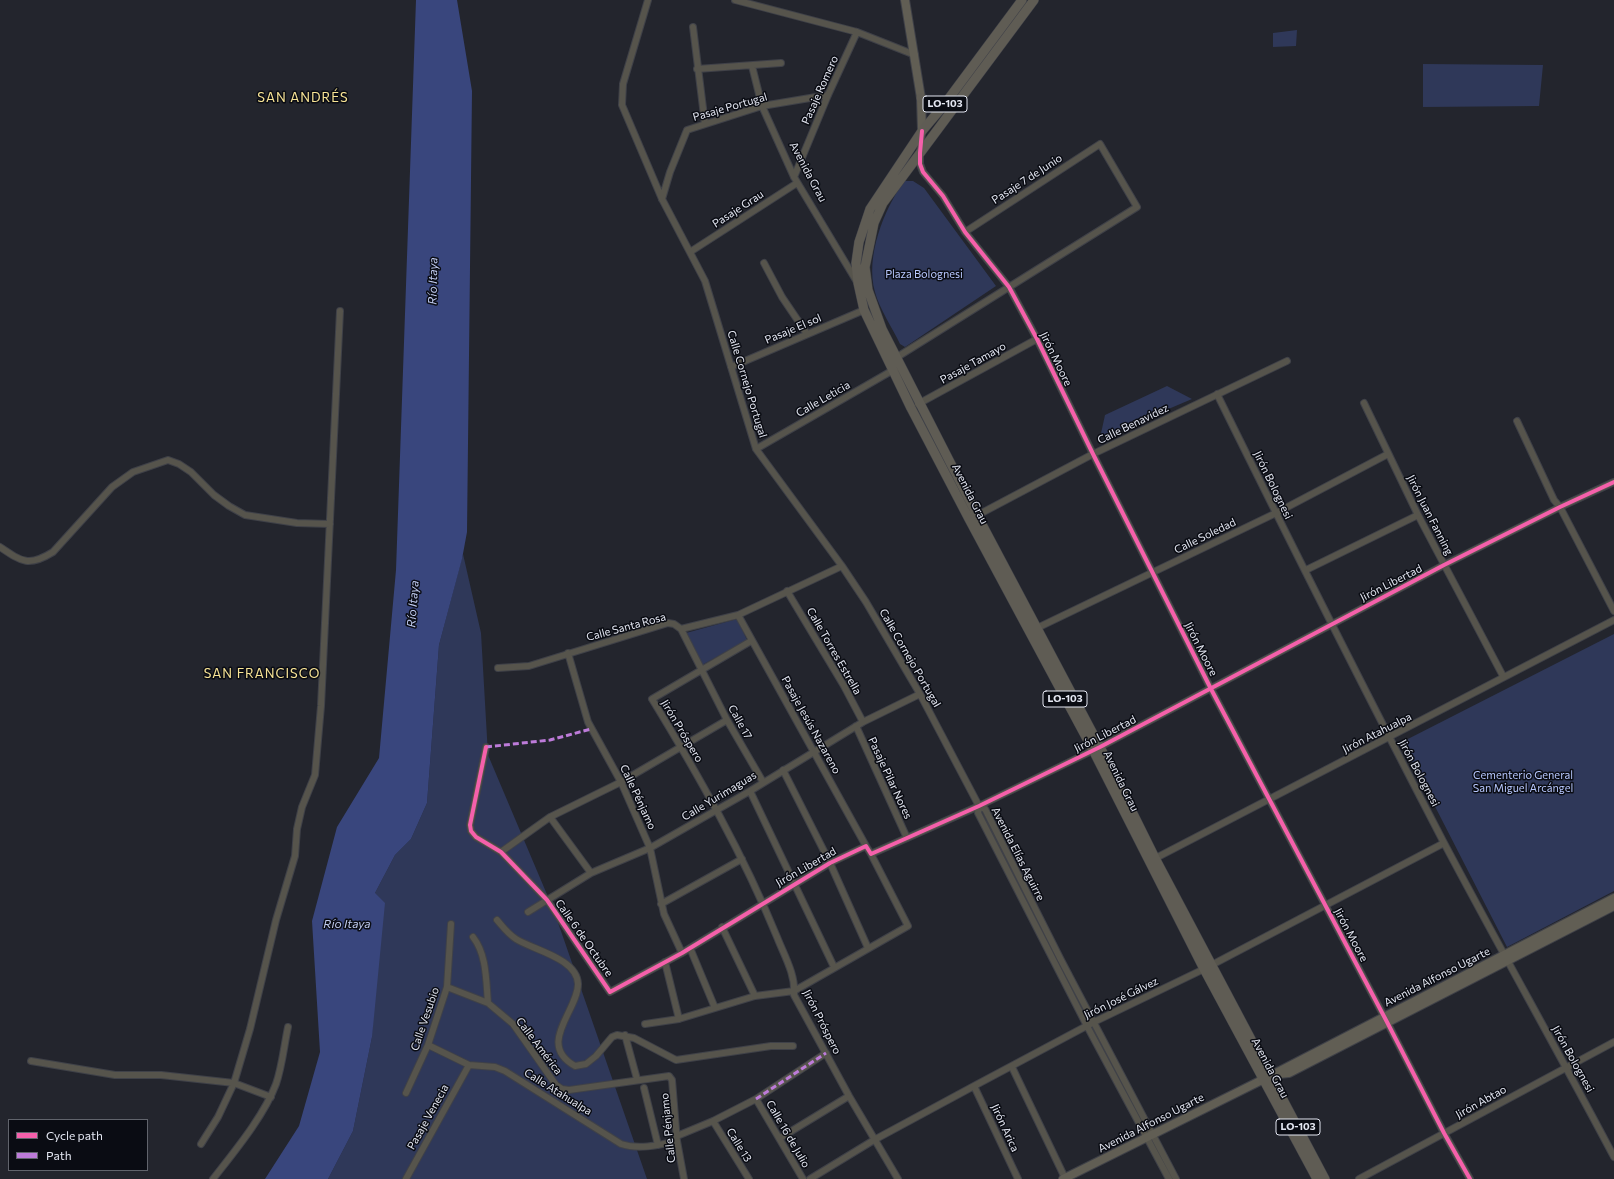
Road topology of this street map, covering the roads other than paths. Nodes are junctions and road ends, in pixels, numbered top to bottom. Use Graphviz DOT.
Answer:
graph roads {
  1 [pos="648,0"];
  2 [pos="735,0"];
  3 [pos="906,0"];
  4 [pos="1022,0"];
  5 [pos="1034,0"];
  6 [pos="693,27"];
  7 [pos="856,32"];
  8 [pos="915,55"];
  9 [pos="781,63"];
  10 [pos="752,66"];
  11 [pos="697,69"];
  12 [pos="828,95"];
  13 [pos="921,98"];
  14 [pos="944,105"];
  15 [pos="762,106"];
  16 [pos="705,124"];
  17 [pos="922,131"];
  18 [pos="920,153"];
  19 [pos="794,177"];
  20 [pos="798,183"];
  21 [pos="662,199"];
  22 [pos="965,232"];
  23 [pos="690,252"];
  24 [pos="764,263"];
  25 [pos="858,284"];
  26 [pos="1008,287"];
  27 [pos="864,310"];
  28 [pos="340,311"];
  29 [pos="806,334"];
  30 [pos="1037,339"];
  31 [pos="892,359"];
  32 [pos="1287,361"];
  33 [pos="731,367"];
  34 [pos="897,369"];
  35 [pos="1217,394"];
  36 [pos="1364,403"];
  37 [pos="915,406"];
  38 [pos="1517,421"];
  39 [pos="756,449"];
  40 [pos="1093,454"];
  41 [pos="1388,454"];
  42 [pos="1614,482"];
  43 [pos="1560,507"];
  44 [pos="1276,513"];
  45 [pos="1418,515"];
  46 [pos="973,517"];
  47 [pos="330,524"];
  48 [pos="0,547"];
  49 [pos="842,566"];
  50 [pos="1444,566"];
  51 [pos="1306,570"];
  52 [pos="1152,574"];
  53 [pos="787,591"];
  54 [pos="1614,611"];
  55 [pos="738,615"];
  56 [pos="1614,620"];
  57 [pos="1330,624"];
  58 [pos="681,629"];
  59 [pos="1032,630"];
  60 [pos="751,641"];
  61 [pos="568,653"];
  62 [pos="498,668"];
  63 [pos="702,670"];
  64 [pos="1502,676"];
  65 [pos="1211,689"];
  66 [pos="920,694"];
  67 [pos="727,720"];
  68 [pos="863,722"];
  69 [pos="856,726"];
  70 [pos="1390,738"];
  71 [pos="486,747"];
  72 [pos="681,747"];
  73 [pos="1096,749"];
  74 [pos="814,750"];
  75 [pos="783,770"];
  76 [pos="621,782"];
  77 [pos="763,782"];
  78 [pos="750,791"];
  79 [pos="1269,799"];
  80 [pos="979,806"];
  81 [pos="717,810"];
  82 [pos="550,817"];
  83 [pos="907,838"];
  84 [pos="1444,843"];
  85 [pos="866,846"];
  86 [pos="650,848"];
  87 [pos="501,852"];
  88 [pos="871,854"];
  89 [pos="742,859"];
  90 [pos="1151,860"];
  91 [pos="830,863"];
  92 [pos="591,873"];
  93 [pos="794,884"];
  94 [pos="1614,898"];
  95 [pos="547,900"];
  96 [pos="763,903"];
  97 [pos="661,904"];
  98 [pos="1325,906"];
  99 [pos="1614,906"];
  100 [pos="528,912"];
  101 [pos="497,920"];
  102 [pos="1041,921"];
  103 [pos="451,924"];
  104 [pos="1034,924"];
  105 [pos="722,927"];
  106 [pos="473,937"];
  107 [pos="1538,941"];
  108 [pos="690,948"];
  109 [pos="868,948"];
  110 [pos="682,953"];
  111 [pos="1506,958"];
  112 [pos="665,962"];
  113 [pos="834,967"];
  114 [pos="1208,967"];
  115 [pos="447,987"];
  116 [pos="794,991"];
  117 [pos="610,992"];
  118 [pos="755,996"];
  119 [pos="488,1003"];
  120 [pos="715,1008"];
  121 [pos="679,1019"];
  122 [pos="1386,1019"];
  123 [pos="1094,1022"];
  124 [pos="645,1024"];
  125 [pos="1087,1026"];
  126 [pos="288,1027"];
  127 [pos="625,1035"];
  128 [pos="1614,1042"];
  129 [pos="428,1045"];
  130 [pos="792,1046"];
  131 [pos="826,1053"];
  132 [pos="31,1061"];
  133 [pos="468,1065"];
  134 [pos="1012,1067"];
  135 [pos="1566,1067"];
  136 [pos="669,1076"];
  137 [pos="1266,1078"];
  138 [pos="636,1079"];
  139 [pos="234,1083"];
  140 [pos="974,1086"];
  141 [pos="644,1088"];
  142 [pos="406,1093"];
  143 [pos="849,1096"];
  144 [pos="271,1097"];
  145 [pos="756,1099"];
  146 [pos="713,1121"];
  147 [pos="1444,1133"];
  148 [pos="1150,1135"];
  149 [pos="677,1138"];
  150 [pos="780,1138"];
  151 [pos="874,1140"];
  152 [pos="201,1144"];
  153 [pos="658,1145"];
  154 [pos="1614,1157"];
  155 [pos="1064,1178"];
  156 [pos="213,1179"];
  157 [pos="406,1179"];
  158 [pos="684,1179"];
  159 [pos="749,1179"];
  160 [pos="803,1179"];
  161 [pos="810,1179"];
  162 [pos="898,1179"];
  163 [pos="1018,1179"];
  164 [pos="1169,1179"];
  165 [pos="1176,1179"];
  166 [pos="1317,1179"];
  167 [pos="1325,1179"];
  168 [pos="1359,1179"];
  169 [pos="1470,1179"];
  1 -- 21 [label="street, Calle Cornejo Portugal"];
  2 -- 7 [label="street"];
  3 -- 8 [label="main road"];
  4 -- 14 [label="main road, LO-103"];
  5 -- 18 [label="main road, LO-103"];
  6 -- 11 [label="street"];
  7 -- 8 [label="street"];
  7 -- 12 [label="street, Pasaje Romero"];
  8 -- 13 [label="main road"];
  9 -- 10 [label="street"];
  10 -- 11 [label="street"];
  10 -- 15 [label="street, Avenida Grau"];
  11 -- 16 [label="street"];
  12 -- 15 [label="street, Pasaje Portugal"];
  12 -- 19 [label="street, Pasaje Romero"];
  13 -- 14 [label="main road"];
  13 -- 17 [label="main road"];
  14 -- 17 [label="main road, LO-103"];
  15 -- 16 [label="street, Pasaje Portugal"];
  15 -- 19 [label="street, Avenida Grau"];
  16 -- 21 [label="street, Pasaje Portugal"];
  17 -- 18 [label="street, Jirón Moore"];
  17 -- 25 [label="main road, Avenida Grau / LO-103"];
  18 -- 22 [label="street, Jirón Moore"];
  18 -- 31 [label="main road, LO-103"];
  19 -- 20 [label="street, Avenida Grau"];
  20 -- 23 [label="street, Pasaje Grau"];
  20 -- 25 [label="street, Avenida Grau"];
  21 -- 23 [label="street, Calle Cornejo Portugal"];
  22 -- 26 [label="street, Jirón Moore"];
  22 -- 26 [label="street, Pasaje 7 de Junio"];
  23 -- 33 [label="street, Calle Cornejo Portugal"];
  24 -- 29 [label="street"];
  25 -- 27 [label="main road, Avenida Grau / LO-103"];
  26 -- 30 [label="street, Jirón Moore"];
  26 -- 31 [label="street"];
  27 -- 29 [label="street, Pasaje El sol"];
  27 -- 31 [label="main road, Avenida Grau / LO-103"];
  28 -- 47 [label="street"];
  29 -- 33 [label="street, Pasaje El sol"];
  30 -- 37 [label="street, Pasaje Tamayo"];
  30 -- 40 [label="street, Jirón Moore"];
  31 -- 34 [label="main road, LO-103"];
  32 -- 35 [label="street, Calle Benavidez"];
  33 -- 39 [label="street, Calle Cornejo Portugal"];
  34 -- 37 [label="main road, Avenida Grau / LO-103"];
  34 -- 39 [label="street, Calle Leticia"];
  35 -- 40 [label="street, Calle Benavidez"];
  35 -- 44 [label="street, Jirón Bolognesi"];
  36 -- 41 [label="street, Jirón Juan Fanning"];
  37 -- 46 [label="main road, Avenida Grau / LO-103"];
  38 -- 43 [label="street"];
  39 -- 49 [label="street, Calle Cornejo Portugal"];
  40 -- 46 [label="street, Calle Benavidez"];
  40 -- 52 [label="street, Jirón Moore"];
  41 -- 44 [label="street, Calle Soledad"];
  41 -- 45 [label="street, Jirón Juan Fanning"];
  42 -- 43 [label="street, Jirón Libertad"];
  43 -- 50 [label="street, Jirón Libertad"];
  43 -- 54 [label="street"];
  44 -- 51 [label="street, Jirón Bolognesi"];
  44 -- 52 [label="street, Calle Soledad"];
  45 -- 50 [label="street, Jirón Juan Fanning"];
  45 -- 51 [label="street"];
  46 -- 59 [label="main road, Avenida Grau / LO-103"];
  47 -- 48 [label="street"];
  47 -- 139 [label="street"];
  49 -- 53 [label="street, Calle Santa Rosa"];
  49 -- 66 [label="street, Calle Cornejo Portugal"];
  50 -- 57 [label="street, Jirón Libertad"];
  50 -- 64 [label="street, Jirón Juan Fanning"];
  51 -- 57 [label="street, Jirón Bolognesi"];
  52 -- 59 [label="street, Calle Soledad"];
  52 -- 65 [label="street, Jirón Moore"];
  53 -- 55 [label="street, Calle Santa Rosa"];
  53 -- 68 [label="street, Calle Torres Estrella"];
  55 -- 58 [label="street, Calle Santa Rosa"];
  55 -- 60 [label="street, Pasaje Jesús Nazareno"];
  56 -- 64 [label="street, Jirón Atahualpa"];
  57 -- 65 [label="street, Jirón Libertad"];
  57 -- 70 [label="street, Jirón Bolognesi"];
  58 -- 61 [label="street, Calle Santa Rosa"];
  58 -- 63 [label="street, Calle 17"];
  59 -- 73 [label="main road, Avenida Grau / LO-103"];
  60 -- 63 [label="street"];
  60 -- 74 [label="street, Pasaje Jesús Nazareno"];
  61 -- 62 [label="street, Calle Santa Rosa"];
  61 -- 76 [label="street, Calle Pénjamo"];
  63 -- 67 [label="street, Calle 17"];
  63 -- 72 [label="street, Jirón Próspero"];
  64 -- 70 [label="street, Jirón Atahualpa"];
  65 -- 73 [label="street, Jirón Libertad"];
  65 -- 79 [label="street, Jirón Moore"];
  66 -- 68 [label="street, Calle Yurimaguas"];
  66 -- 80 [label="street, Calle Cornejo Portugal"];
  67 -- 72 [label="street"];
  67 -- 77 [label="street, Calle 17"];
  68 -- 69 [label="street, Calle Yurimaguas"];
  69 -- 74 [label="street, Calle Yurimaguas"];
  69 -- 83 [label="street, Pasaje Pilar Nores"];
  70 -- 79 [label="street, Jirón Atahualpa"];
  70 -- 84 [label="street, Jirón Bolognesi"];
  71 -- 87 [label="street, Calle 6 de Octubre"];
  72 -- 76 [label="street"];
  72 -- 81 [label="street, Jirón Próspero"];
  73 -- 80 [label="street, Jirón Libertad"];
  73 -- 90 [label="main road, Avenida Grau / LO-103"];
  74 -- 75 [label="street, Calle Yurimaguas"];
  74 -- 85 [label="street, Pasaje Jesús Nazareno"];
  75 -- 77 [label="street, Calle Yurimaguas"];
  75 -- 91 [label="street"];
  76 -- 82 [label="street"];
  76 -- 86 [label="street, Calle Pénjamo"];
  77 -- 78 [label="street, Calle Yurimaguas"];
  78 -- 81 [label="street, Calle Yurimaguas"];
  78 -- 93 [label="street"];
  79 -- 90 [label="street, Jirón Atahualpa"];
  79 -- 98 [label="street, Jirón Moore"];
  80 -- 83 [label="street, Jirón Libertad"];
  80 -- 102 [label="street, Avenida Elías Aguirre"];
  80 -- 104 [label="street, Avenida Elías Aguirre"];
  81 -- 86 [label="street, Calle Yurimaguas"];
  81 -- 89 [label="street, Jirón Próspero"];
  82 -- 87 [label="street"];
  82 -- 92 [label="street"];
  83 -- 88 [label="street, Jirón Libertad"];
  84 -- 98 [label="street, Jirón José Gálvez"];
  84 -- 111 [label="street, Jirón Bolognesi"];
  85 -- 88 [label="street"];
  85 -- 91 [label="street, Jirón Libertad"];
  86 -- 92 [label="street, Calle Yurimaguas"];
  86 -- 97 [label="street, Calle Pénjamo"];
  87 -- 95 [label="street, Calle 6 de Octubre"];
  88 -- 109 [label="street"];
  89 -- 96 [label="street, Jirón Próspero"];
  89 -- 97 [label="street"];
  90 -- 114 [label="main road, Avenida Grau / LO-103"];
  91 -- 93 [label="street, Jirón Libertad"];
  91 -- 109 [label="street"];
  92 -- 95 [label="street, Calle Yurimaguas"];
  93 -- 96 [label="street, Jirón Libertad"];
  93 -- 113 [label="street"];
  94 -- 107 [label="main road, Avenida Alfonso Ugarte"];
  95 -- 100 [label="street, Calle Yurimaguas"];
  95 -- 117 [label="street, Calle 6 de Octubre"];
  96 -- 105 [label="street, Jirón Libertad"];
  96 -- 116 [label="street, Jirón Próspero"];
  97 -- 110 [label="street, Calle Pénjamo"];
  98 -- 114 [label="street, Jirón José Gálvez"];
  98 -- 122 [label="street, Jirón Moore"];
  99 -- 107 [label="main road, Avenida Alfonso Ugarte"];
  101 -- 127 [label="street"];
  102 -- 104 [label="street"];
  102 -- 123 [label="street, Avenida Elías Aguirre"];
  103 -- 115 [label="street, Calle Vesubio"];
  104 -- 125 [label="street, Avenida Elías Aguirre"];
  105 -- 108 [label="street, Jirón Libertad"];
  105 -- 118 [label="street"];
  106 -- 119 [label="street"];
  107 -- 111 [label="main road, Avenida Alfonso Ugarte"];
  108 -- 110 [label="street, Jirón Libertad"];
  108 -- 120 [label="street"];
  109 -- 113 [label="street"];
  110 -- 112 [label="street, Jirón Libertad"];
  111 -- 122 [label="main road, Avenida Alfonso Ugarte"];
  111 -- 135 [label="street, Jirón Bolognesi"];
  112 -- 117 [label="street, Jirón Libertad"];
  112 -- 121 [label="street"];
  113 -- 116 [label="street"];
  114 -- 123 [label="street, Jirón José Gálvez"];
  114 -- 137 [label="main road, Avenida Grau / LO-103"];
  115 -- 119 [label="street, Calle América"];
  115 -- 129 [label="street, Calle Vesubio"];
  116 -- 118 [label="street"];
  116 -- 131 [label="street, Jirón Próspero"];
  118 -- 120 [label="street"];
  119 -- 138 [label="street, Calle América"];
  120 -- 121 [label="street"];
  121 -- 124 [label="street"];
  122 -- 137 [label="main road, Avenida Alfonso Ugarte"];
  122 -- 147 [label="street, Jirón Moore"];
  123 -- 125 [label="street, Jirón José Gálvez"];
  123 -- 148 [label="street, Avenida Elías Aguirre"];
  125 -- 134 [label="street, Jirón José Gálvez"];
  125 -- 148 [label="street, Avenida Elías Aguirre"];
  126 -- 144 [label="street"];
  127 -- 130 [label="street"];
  127 -- 138 [label="street"];
  128 -- 135 [label="street, Jirón Abtao"];
  129 -- 133 [label="street, Calle Atahualpa"];
  129 -- 142 [label="street, Calle Vesubio"];
  131 -- 143 [label="street, Jirón Próspero"];
  131 -- 145 [label="street, Calle Atahualpa"];
  132 -- 139 [label="street"];
  133 -- 153 [label="street, Calle Atahualpa"];
  133 -- 157 [label="street, Pasaje Venecia"];
  134 -- 140 [label="street, Jirón José Gálvez"];
  134 -- 155 [label="street"];
  135 -- 147 [label="street, Jirón Abtao"];
  135 -- 154 [label="street, Jirón Bolognesi"];
  136 -- 138 [label="street, Calle América"];
  136 -- 149 [label="street, Calle Pénjamo"];
  137 -- 148 [label="main road, Avenida Alfonso Ugarte"];
  137 -- 166 [label="main road, Avenida Grau / LO-103"];
  137 -- 167 [label="main road, Avenida Grau / LO-103"];
  139 -- 144 [label="street"];
  139 -- 152 [label="street"];
  140 -- 151 [label="street, Jirón José Gálvez"];
  140 -- 163 [label="street, Jirón Arica"];
  141 -- 153 [label="street"];
  143 -- 150 [label="street"];
  143 -- 151 [label="street, Jirón Próspero"];
  144 -- 156 [label="street"];
  145 -- 146 [label="street, Calle Atahualpa"];
  145 -- 150 [label="street, Calle 16 de Julio"];
  146 -- 149 [label="street, Calle Atahualpa"];
  146 -- 159 [label="street, Calle 13"];
  147 -- 168 [label="street, Jirón Abtao"];
  147 -- 169 [label="street, Jirón Moore"];
  148 -- 155 [label="main road, Avenida Alfonso Ugarte"];
  148 -- 164 [label="street, Avenida Elías Aguirre"];
  148 -- 165 [label="street, Avenida Elías Aguirre"];
  149 -- 153 [label="street, Calle Atahualpa"];
  149 -- 158 [label="street, Calle Pénjamo"];
  150 -- 160 [label="street, Calle 16 de Julio"];
  151 -- 161 [label="street, Jirón José Gálvez"];
  151 -- 162 [label="street, Jirón Próspero"];
}
